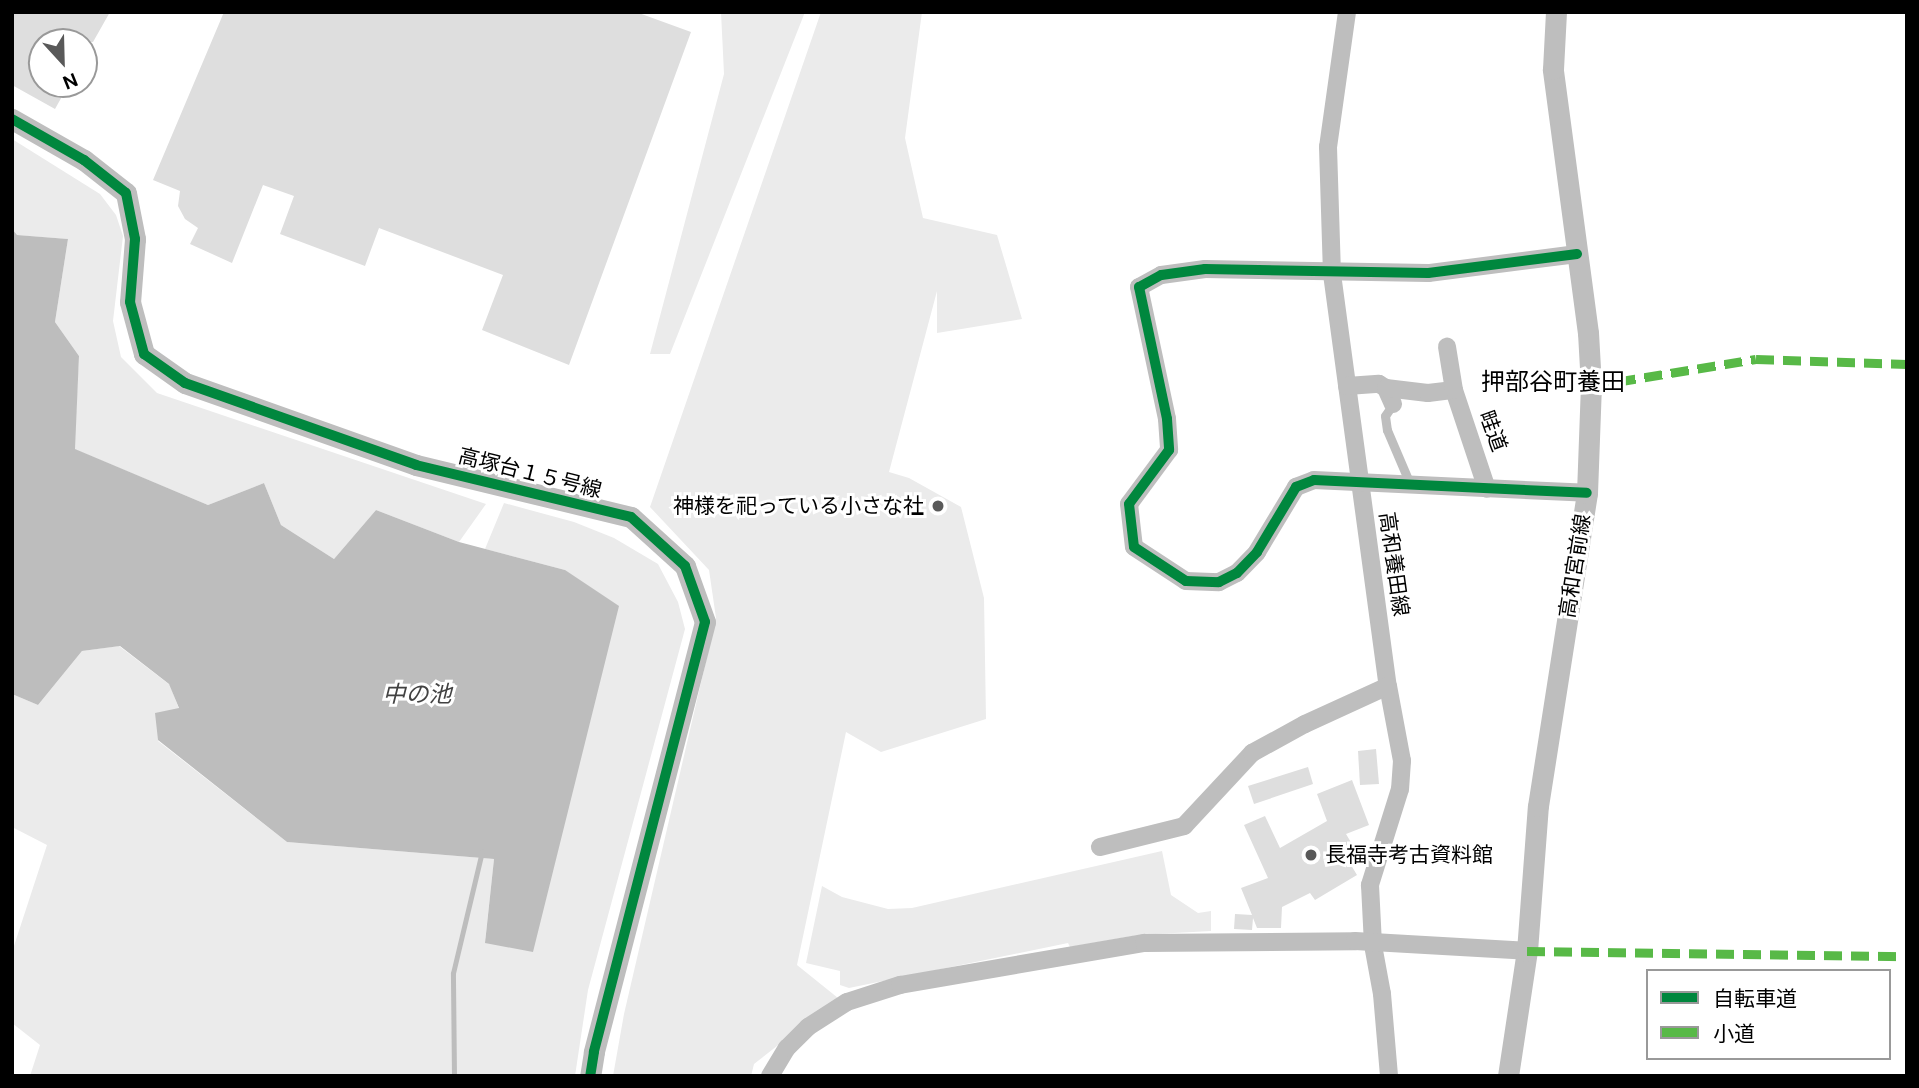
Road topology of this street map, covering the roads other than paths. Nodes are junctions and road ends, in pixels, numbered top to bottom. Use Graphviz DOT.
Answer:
graph roads {
  1 [pos="1347,12"];
  2 [pos="1556,12"];
  3 [pos="12,119"];
  4 [pos="1577,254"];
  5 [pos="1332,274"];
  6 [pos="1447,347"];
  7 [pos="1347,386"];
  8 [pos="1454,390"];
  9 [pos="1389,396"];
  10 [pos="1360,484"];
  11 [pos="1411,486"];
  12 [pos="1487,489"];
  13 [pos="1587,493"];
  14 [pos="1388,687"];
  15 [pos="1100,847"];
  16 [pos="1373,945"];
  17 [pos="1527,951"];
  18 [pos="590,1076"];
  19 [pos="770,1076"];
  20 [pos="1389,1076"];
  21 [pos="1508,1076"];
  1 -- 5 [label="street, 高和養田線"];
  2 -- 4 [label="street, 高和宮前線"];
  3 -- 18 [label="street, 高塚台１５号線"];
  4 -- 5 [label="street"];
  4 -- 13 [label="street, 高和宮前線"];
  5 -- 7 [label="street, 高和養田線"];
  5 -- 10 [label="street"];
  6 -- 8 [label="street, 畦道"];
  7 -- 9 [label="street"];
  7 -- 10 [label="street, 高和養田線"];
  8 -- 9 [label="street"];
  8 -- 12 [label="street, 畦道"];
  9 -- 11 [label="lane"];
  10 -- 11 [label="street"];
  10 -- 14 [label="street, 高和養田線"];
  11 -- 12 [label="street"];
  12 -- 13 [label="street"];
  13 -- 17 [label="street, 高和宮前線"];
  14 -- 15 [label="street"];
  14 -- 16 [label="street, 高和養田線"];
  16 -- 17 [label="street"];
  16 -- 19 [label="street"];
  16 -- 20 [label="street, 高和養田線"];
  17 -- 21 [label="street, 高和宮前線"];
}
